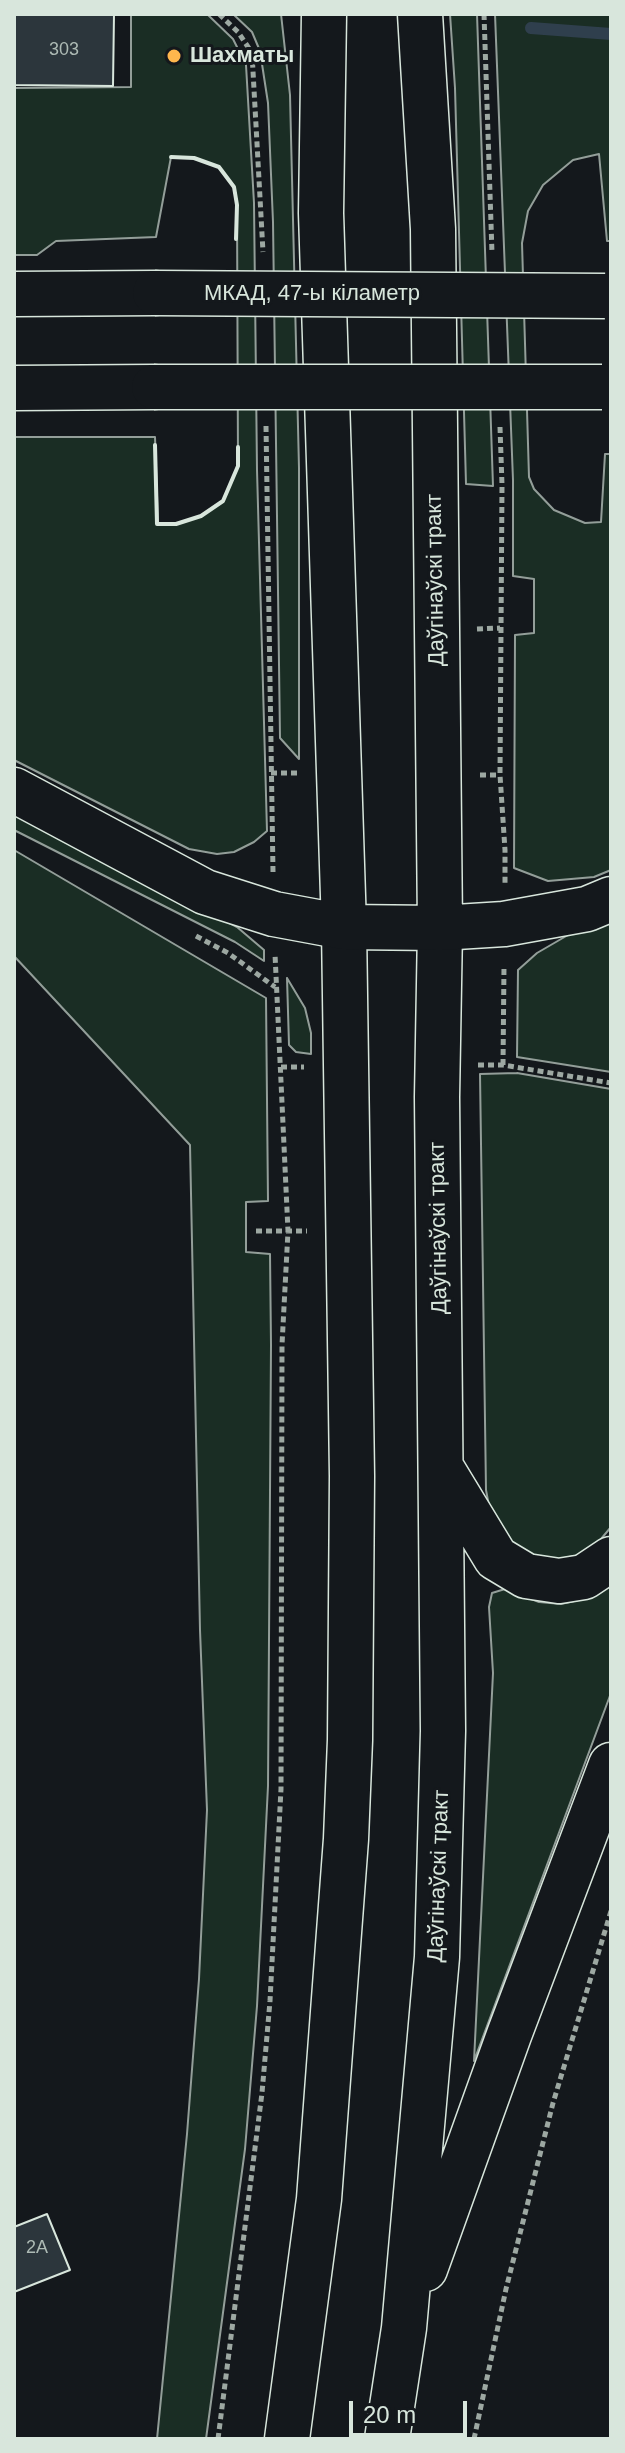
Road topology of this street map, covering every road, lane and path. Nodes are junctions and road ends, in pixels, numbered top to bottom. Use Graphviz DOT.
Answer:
graph roads {
  1 [pos="305,14"];
  2 [pos="324,14"];
  3 [pos="421,18"];
  4 [pos="322,75"];
  5 [pos="14,294"];
  6 [pos="608,296"];
  7 [pos="606,386"];
  8 [pos="14,388"];
  9 [pos="271,773"];
  10 [pos="338,774"];
  11 [pos="439,775"];
  12 [pos="500,775"];
  13 [pos="14,790"];
  14 [pos="611,899"];
  15 [pos="344,927"];
  16 [pos="440,928"];
  17 [pos="275,987"];
  18 [pos="503,1065"];
  19 [pos="611,1083"];
  20 [pos="442,1468"];
  21 [pos="611,1559"];
  22 [pos="611,1765"];
  23 [pos="611,1911"];
  24 [pos="404,2328"];
  25 [pos="218,2439"];
  26 [pos="287,2439"];
  27 [pos="387,2439"];
  28 [pos="474,2439"];
  1 -- 4 [label="main road"];
  2 -- 4 [label="main road"];
  3 -- 11 [label="main road, Даўгінаўскі тракт"];
  4 -- 10 [label="main road"];
  5 -- 6 [label="main road, МКАД, 47-ы кіламетр, bridge"];
  7 -- 8 [label="main road, bridge"];
  9 -- 10 [label="path"];
  10 -- 15 [label="main road"];
  11 -- 12 [label="path"];
  11 -- 16 [label="main road, Даўгінаўскі тракт"];
  13 -- 15 [label="main road"];
  14 -- 16 [label="main road"];
  15 -- 16 [label="main road"];
  15 -- 26 [label="main road"];
  16 -- 20 [label="main road, Даўгінаўскі тракт"];
  17 -- 25 [label="path"];
  18 -- 19 [label="path"];
  20 -- 21 [label="main road"];
  20 -- 24 [label="main road, Даўгінаўскі тракт"];
  22 -- 24 [label="main road"];
  23 -- 28 [label="path"];
  24 -- 27 [label="main road, Даўгінаўскі тракт"];
}
